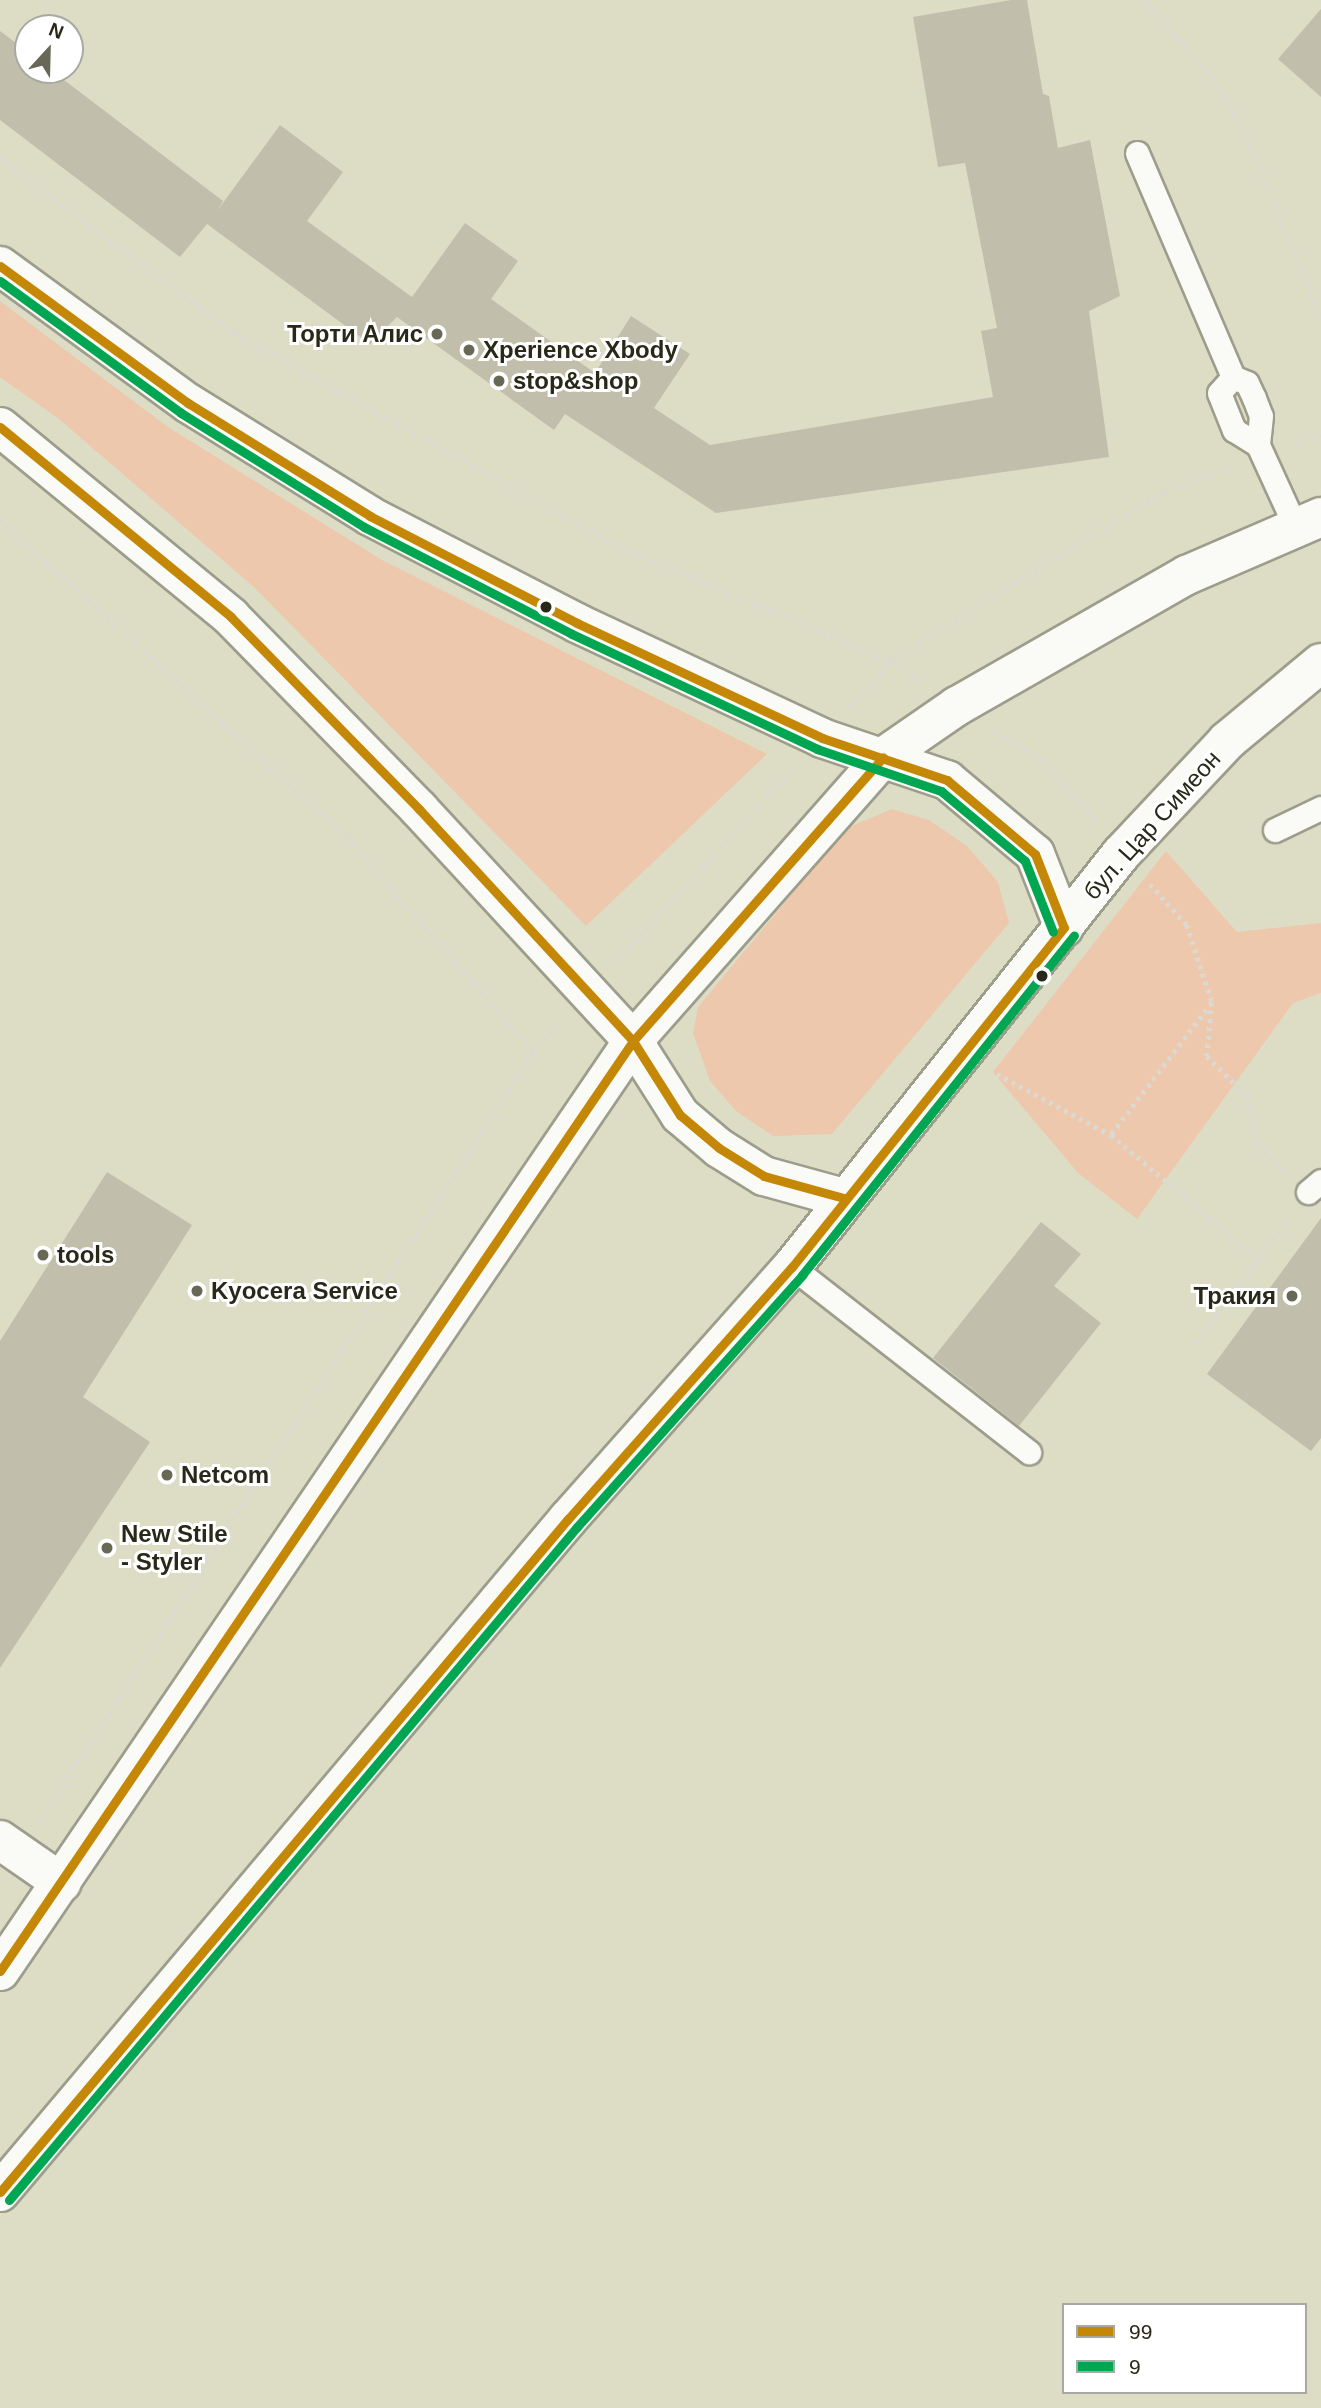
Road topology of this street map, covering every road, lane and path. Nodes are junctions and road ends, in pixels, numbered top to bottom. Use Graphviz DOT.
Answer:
graph roads {
  1 [pos="1145,0"];
  2 [pos="1137,153"];
  3 [pos="0,158"];
  4 [pos="0,266"];
  5 [pos="1321,319"];
  6 [pos="0,427"];
  7 [pos="1163,492"];
  8 [pos="0,520"];
  9 [pos="1308,523"];
  10 [pos="890,661"];
  11 [pos="1321,663"];
  12 [pos="822,738"];
  13 [pos="883,757"];
  14 [pos="1321,808"];
  15 [pos="1275,830"];
  16 [pos="1063,928"];
  17 [pos="586,993"];
  18 [pos="1212,1002"];
  19 [pos="633,1041"];
  20 [pos="533,1052"];
  21 [pos="993,1072"];
  22 [pos="1111,1135"];
  23 [pos="1315,1186"];
  24 [pos="845,1198"];
  25 [pos="1258,1259"];
  26 [pos="792,1267"];
  27 [pos="1195,1342"];
  28 [pos="1029,1452"];
  29 [pos="9,1846"];
  30 [pos="62,1883"];
  31 [pos="0,1971"];
  32 [pos="0,2193"];
  1 -- 5 [label="path"];
  2 -- 9 [label="lane"];
  3 -- 10 [label="path"];
  4 -- 12 [label="main road"];
  6 -- 17 [label="main road"];
  7 -- 10 [label="path"];
  8 -- 20 [label="path"];
  9 -- 13 [label="main road"];
  10 -- 12 [label="path"];
  11 -- 16 [label="main road, бул. Цар Симеон"];
  12 -- 13 [label="main road"];
  12 -- 17 [label="path"];
  13 -- 16 [label="main road"];
  13 -- 19 [label="main road"];
  14 -- 15 [label="lane"];
  16 -- 24 [label="main road, бул. Цар Симеон"];
  17 -- 19 [label="main road"];
  17 -- 20 [label="path"];
  18 -- 22 [label="path"];
  19 -- 24 [label="main road"];
  19 -- 30 [label="main road"];
  20 -- 29 [label="path"];
  21 -- 22 [label="path"];
  22 -- 25 [label="path"];
  23 -- 25 [label="path"];
  24 -- 26 [label="main road, бул. Цар Симеон"];
  25 -- 27 [label="path"];
  26 -- 28 [label="lane"];
  26 -- 32 [label="main road, бул. Цар Симеон"];
  29 -- 30 [label="main road"];
  30 -- 31 [label="main road"];
}
